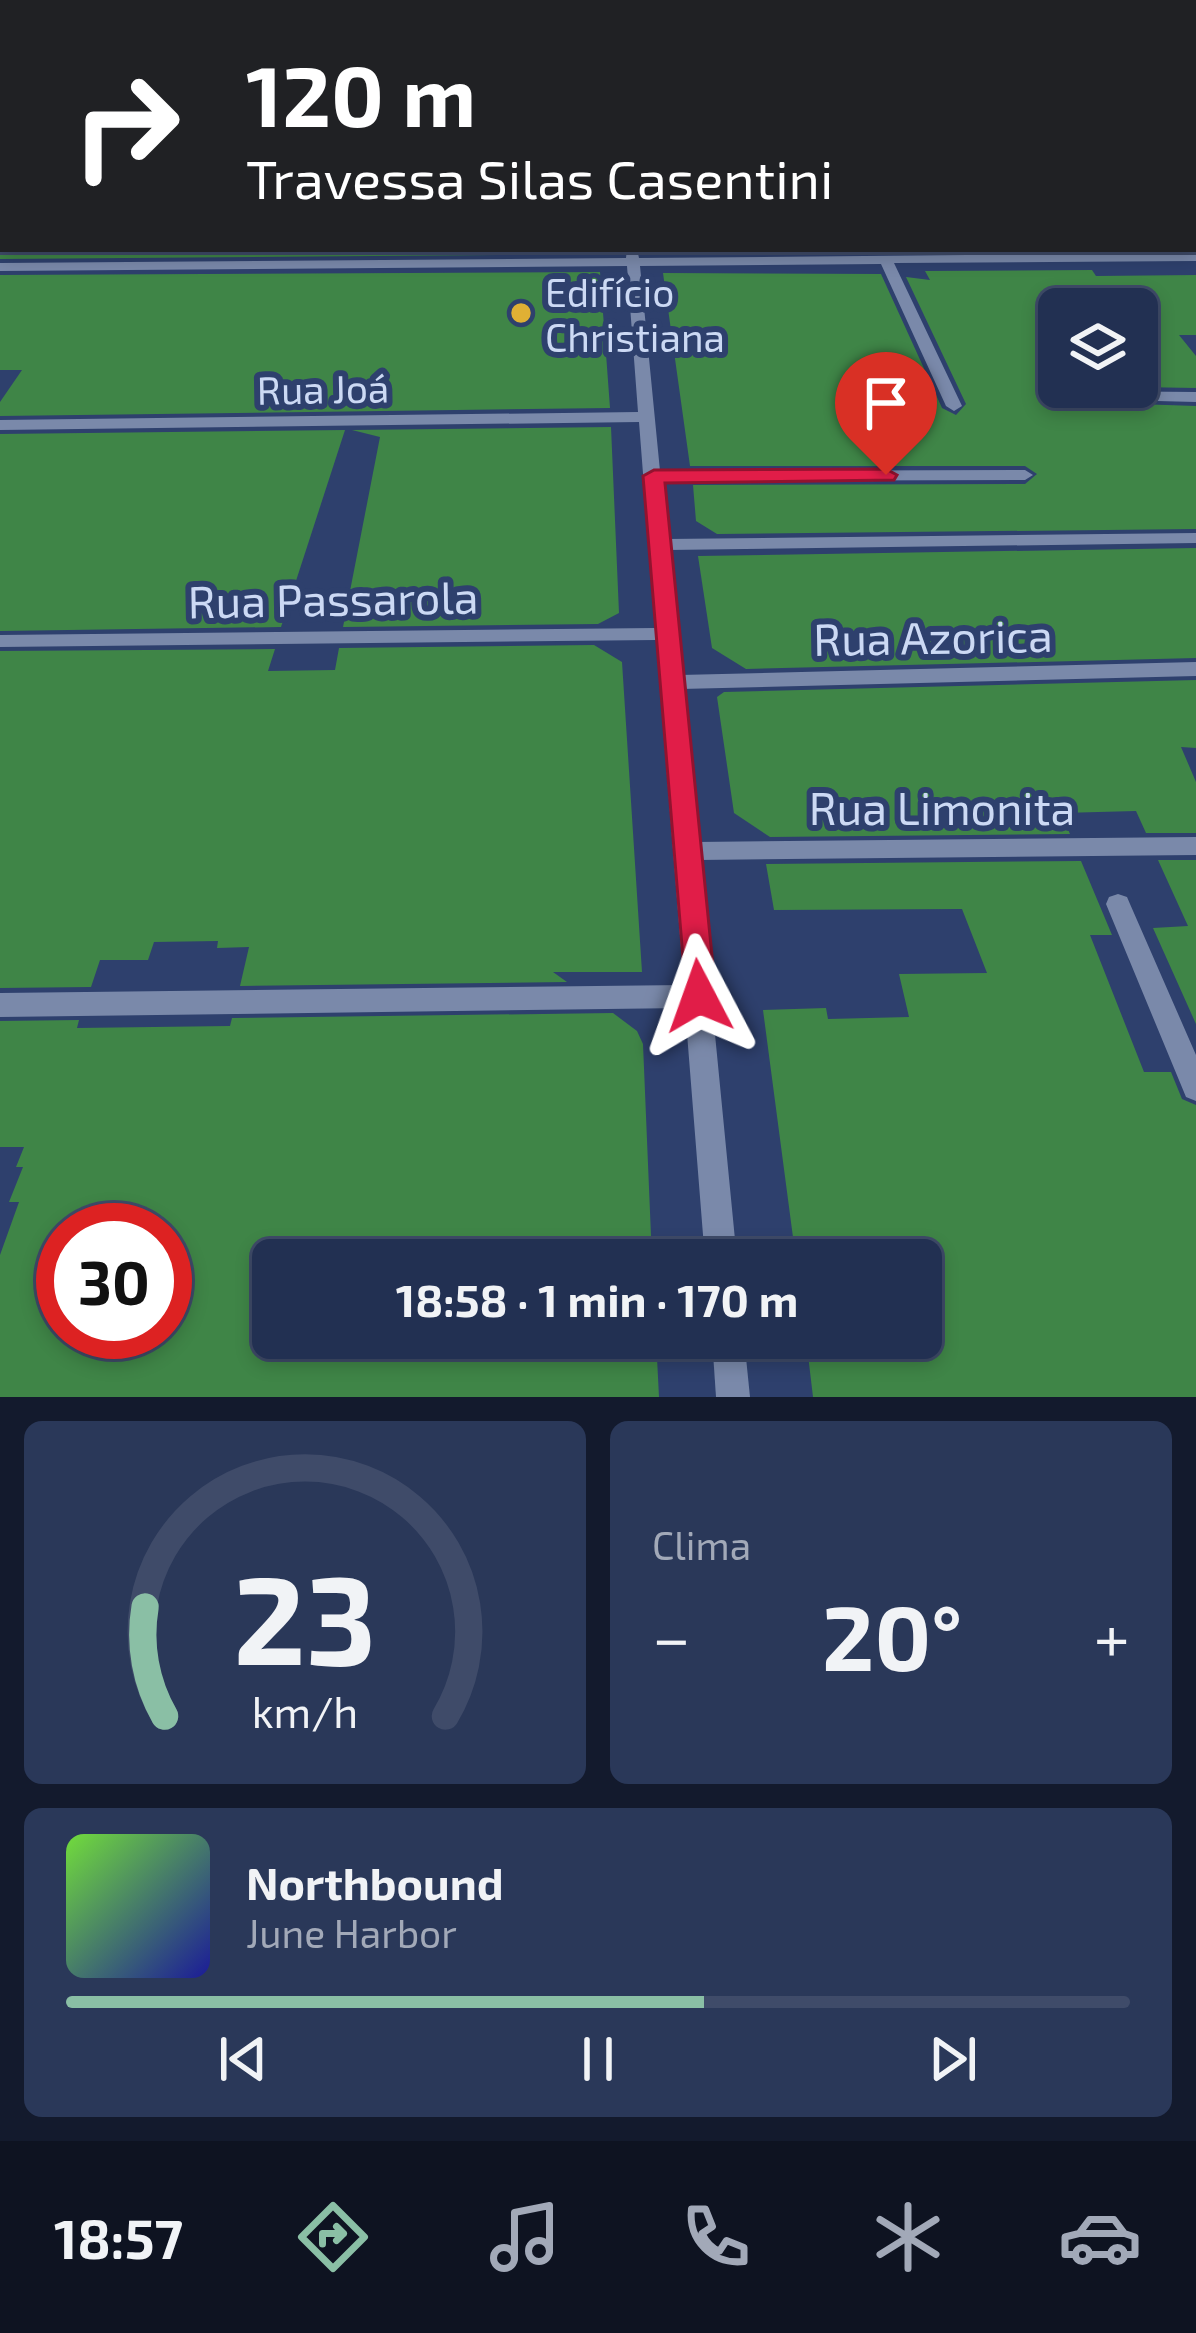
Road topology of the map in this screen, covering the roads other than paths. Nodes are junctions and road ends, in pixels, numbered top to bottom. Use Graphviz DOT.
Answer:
graph roads {
  1 [pos="114,252"];
  2 [pos="1027,253"];
  3 [pos="632,255"];
  4 [pos="1196,257"];
  5 [pos="885,258"];
  6 [pos="104,266"];
  7 [pos="0,267"];
  8 [pos="1158,397"];
  9 [pos="1196,397"];
  10 [pos="954,406"];
  11 [pos="647,417"];
  12 [pos="0,425"];
  13 [pos="1025,475"];
  14 [pos="654,476"];
  15 [pos="1196,538"];
  16 [pos="660,545"];
  17 [pos="667,634"];
  18 [pos="0,641"];
  19 [pos="1196,669"];
  20 [pos="672,682"];
  21 [pos="1196,846"];
  22 [pos="689,851"];
  23 [pos="1118,904"];
  24 [pos="699,996"];
  25 [pos="0,1005"];
  26 [pos="1196,1088"];
  27 [pos="719,1239"];
  28 [pos="730,1359"];
  29 [pos="733,1397"];
  1 -- 6 [label="street"];
  2 -- 4 [label="street"];
  2 -- 5 [label="street"];
  3 -- 5 [label="street"];
  3 -- 6 [label="street"];
  3 -- 11 [label="street"];
  5 -- 10 [label="street"];
  6 -- 7 [label="street"];
  8 -- 9 [label="street"];
  11 -- 12 [label="street, Rua Joá"];
  11 -- 14 [label="street"];
  13 -- 14 [label="street"];
  14 -- 16 [label="street"];
  15 -- 16 [label="street"];
  16 -- 17 [label="street"];
  17 -- 18 [label="street, Rua Passarola"];
  17 -- 20 [label="street"];
  19 -- 20 [label="street, Rua Azorica"];
  20 -- 22 [label="street"];
  21 -- 22 [label="street, Rua Limonita"];
  22 -- 24 [label="street"];
  23 -- 26 [label="street"];
  24 -- 25 [label="street"];
  24 -- 27 [label="street"];
  28 -- 29 [label="street"];
}
